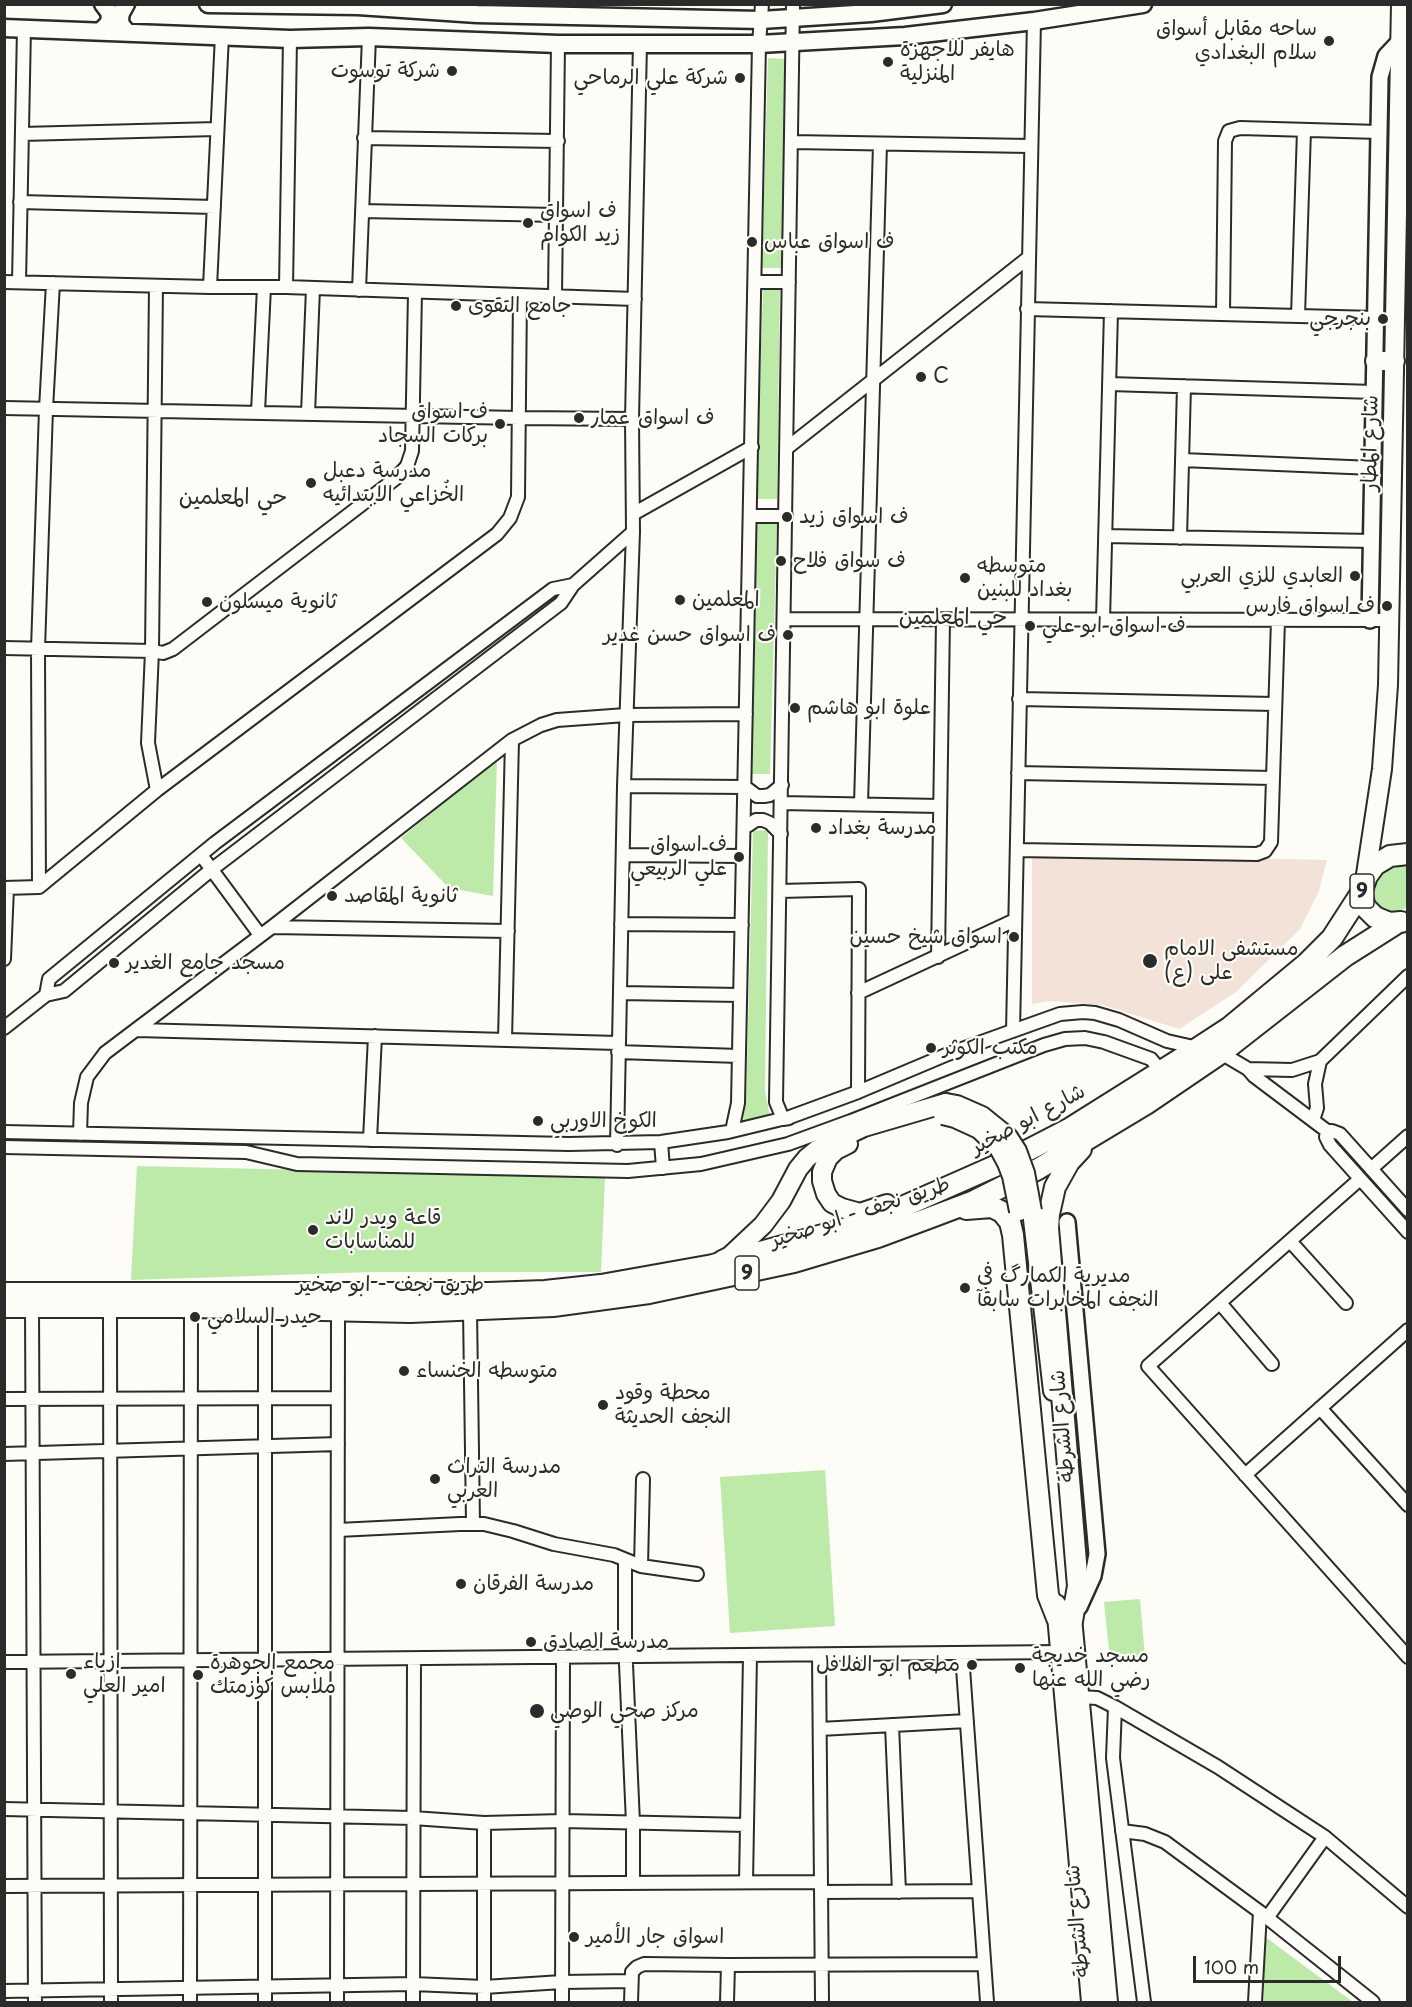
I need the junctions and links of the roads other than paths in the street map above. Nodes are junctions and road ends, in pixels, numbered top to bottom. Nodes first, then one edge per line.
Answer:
1 (103, 4) edge
2 (126, 4) edge
3 (208, 4) edge
4 (943, 4) edge
5 (1143, 4) edge
6 (1401, 4) edge
7 (358, 5) edge
8 (762, 12) edge
9 (793, 12) edge
10 (448, 13) junction
11 (477, 14) junction
12 (1034, 21) junction
13 (4, 28) edge
14 (24, 28) junction
15 (100, 32) junction
16 (129, 34) junction
17 (222, 35) junction
18 (369, 37) junction
19 (290, 39) junction
20 (448, 39) junction
21 (474, 39) junction
22 (1401, 40) junction
23 (640, 43) junction
24 (792, 43) junction
25 (558, 44) junction
26 (759, 44) junction
27 (216, 129) junction
28 (1304, 130) junction
29 (1379, 132) junction
30 (22, 134) junction
31 (364, 138) junction
32 (558, 141) junction
33 (792, 142) junction
34 (880, 144) junction
35 (1030, 146) junction
36 (20, 202) junction
37 (214, 207) junction
38 (362, 211) junction
39 (556, 215) junction
40 (1028, 258) junction
41 (4, 282) edge
42 (19, 282) junction
43 (756, 282) junction
44 (789, 282) junction
45 (53, 283) junction
46 (156, 286) junction
47 (210, 287) junction
48 (264, 287) junction
49 (286, 287) junction
50 (312, 288) junction
51 (359, 290) junction
52 (415, 292) junction
53 (520, 295) junction
54 (555, 296) junction
55 (635, 299) junction
56 (1027, 309) junction
57 (1111, 311) junction
58 (1223, 314) junction
59 (1298, 316) junction
60 (1376, 318) junction
61 (1375, 361) junction
62 (1395, 361) junction
63 (873, 380) junction
64 (1109, 384) junction
65 (1184, 386) junction
66 (1374, 393) junction
67 (4, 408) edge
68 (46, 409) junction
69 (155, 412) junction
70 (258, 412) junction
71 (308, 414) junction
72 (414, 415) junction
73 (520, 418) junction
74 (632, 419) junction
75 (752, 447) junction
76 (787, 448) junction
77 (1182, 460) junction
78 (1373, 468) junction
79 (633, 514) junction
80 (751, 516) junction
81 (786, 516) junction
82 (633, 532) junction
83 (1105, 536) junction
84 (1180, 538) junction
85 (1372, 542) junction
86 (573, 585) junction
87 (784, 619) junction
88 (867, 620) junction
89 (943, 620) junction
90 (1021, 620) junction
91 (1103, 620) junction
92 (1278, 620) junction
93 (1370, 620) junction
94 (1390, 620) junction
95 (4, 648) edge
96 (38, 649) junction
97 (152, 651) junction
98 (1019, 699) junction
99 (1275, 704) junction
100 (746, 714) junction
101 (626, 715) junction
102 (372, 723) junction
103 (382, 738) junction
104 (512, 740) junction
105 (1018, 773) junction
106 (1273, 778) junction
107 (782, 785) junction
108 (624, 786) junction
109 (745, 787) junction
110 (157, 790) junction
111 (781, 803) junction
112 (861, 804) junction
113 (940, 806) junction
114 (744, 828) junction
115 (781, 834) junction
116 (1017, 850) junction
117 (1407, 854) edge
118 (201, 855) junction
119 (622, 855) junction
120 (743, 856) junction
121 (211, 870) junction
122 (39, 887) junction
123 (1363, 887) junction
124 (6, 888) edge
125 (780, 891) junction
126 (1015, 920) junction
127 (1402, 921) edge
128 (621, 924) junction
129 (742, 925) junction
130 (272, 927) junction
131 (508, 931) junction
132 (260, 935) junction
133 (938, 957) junction
134 (4, 959) edge
135 (1407, 976) edge
136 (620, 993) junction
137 (858, 993) junction
138 (46, 994) junction
139 (740, 995) junction
140 (4, 1028) edge
141 (137, 1030) junction
142 (1013, 1031) junction
143 (375, 1036) junction
144 (505, 1040) junction
145 (618, 1048) junction
146 (1198, 1048) junction
147 (1221, 1053) junction
148 (739, 1056) junction
149 (1320, 1060) junction
150 (1248, 1069) junction
151 (1161, 1071) junction
152 (858, 1092) junction
153 (944, 1109) junction
154 (790, 1117) junction
155 (1313, 1120) junction
156 (1107, 1126) junction
157 (1326, 1131) junction
158 (4, 1132) edge
159 (728, 1132) junction
160 (81, 1134) junction
161 (1407, 1136) edge
162 (246, 1138) junction
163 (370, 1140) junction
164 (661, 1142) junction
165 (617, 1145) junction
166 (4, 1148) edge
167 (246, 1152) junction
168 (663, 1168) junction
169 (1371, 1169) junction
170 (1360, 1179) junction
171 (946, 1188) junction
172 (1407, 1210) edge
173 (929, 1218) junction
174 (1067, 1222) dead end
175 (1407, 1232) edge
176 (1290, 1241) junction
177 (713, 1265) junction
178 (601, 1285) joint
179 (410, 1292) junction
180 (4, 1293) edge
181 (448, 1303) junction
182 (1220, 1303) junction
183 (1346, 1303) dead end
184 (4, 1307) edge
185 (32, 1307) junction
186 (191, 1307) junction
187 (110, 1308) junction
188 (265, 1308) junction
189 (338, 1310) junction
190 (470, 1310) junction
191 (410, 1312) junction
192 (1407, 1330) edge
193 (1272, 1364) dead end
194 (4, 1398) edge
195 (32, 1398) junction
196 (110, 1398) junction
197 (191, 1398) junction
198 (265, 1398) junction
199 (338, 1398) junction
200 (1320, 1408) junction
201 (338, 1444) junction
202 (265, 1446) junction
203 (191, 1449) junction
204 (110, 1451) junction
205 (32, 1453) junction
206 (4, 1454) edge
207 (1245, 1475) junction
208 (643, 1479) dead end
209 (1407, 1505) edge
210 (473, 1523) junction
211 (338, 1530) junction
212 (625, 1560) junction
213 (641, 1566) junction
214 (697, 1574) dead end
215 (1065, 1619) junction
216 (1060, 1652) junction
217 (962, 1654) junction
218 (819, 1655) junction
219 (750, 1656) junction
220 (563, 1657) junction
221 (626, 1657) junction
222 (1407, 1657) edge
223 (338, 1659) junction
224 (414, 1659) junction
225 (191, 1660) junction
226 (265, 1660) junction
227 (111, 1661) junction
228 (4, 1662) edge
229 (33, 1662) junction
230 (1080, 1697) junction
231 (1115, 1707) junction
232 (967, 1721) junction
233 (892, 1725) junction
234 (820, 1729) junction
235 (4, 1809) edge
236 (34, 1810) junction
237 (111, 1811) junction
238 (190, 1813) junction
239 (265, 1815) junction
240 (338, 1816) junction
241 (413, 1818) junction
242 (563, 1821) junction
243 (484, 1823) junction
244 (633, 1823) junction
245 (747, 1825) junction
246 (1122, 1831) junction
247 (1325, 1838) junction
248 (1087, 1867) junction
249 (746, 1882) junction
250 (563, 1883) junction
251 (633, 1883) junction
252 (337, 1884) junction
253 (413, 1884) junction
254 (484, 1884) junction
255 (190, 1885) junction
256 (265, 1885) junction
257 (4, 1886) edge
258 (34, 1886) junction
259 (111, 1886) junction
260 (821, 1887) junction
261 (979, 1891) junction
262 (899, 1892) junction
263 (1089, 1894) junction
264 (1407, 1907) edge
265 (1264, 1915) junction
266 (984, 1964) junction
267 (728, 1965) junction
268 (822, 1965) junction
269 (631, 1981) junction
270 (562, 1982) junction
271 (413, 1984) junction
272 (337, 1986) junction
273 (265, 1987) junction
274 (484, 1987) junction
275 (190, 1988) junction
276 (111, 1989) junction
277 (4, 1991) edge
278 (35, 1996) edge
279 (111, 2002) edge
280 (190, 2002) edge
281 (265, 2002) edge
282 (337, 2002) edge
283 (413, 2002) edge
284 (484, 2002) edge
285 (562, 2002) edge
286 (631, 2002) edge
287 (727, 2002) edge
288 (822, 2002) edge
289 (987, 2002) edge
290 (1091, 2002) edge
291 (1108, 2002) edge
292 (1144, 2002) edge
293 (1255, 2002) edge
294 (1373, 2002) edge

1 - 15 main road
2 - 16 main road
3 - 7 main road
4 - 9 main road
5 - 12 main road
6 - 22 main road, شارع المطار
7 - 10 main road
8 - 9 main road
8 - 11 main road
8 - 26 street
9 - 24 street
10 - 11 main road
10 - 20 main road
11 - 21 main road
12 - 24 main road
12 - 35 street
13 - 14 main road
14 - 15 main road
14 - 30 street
15 - 16 main road
16 - 17 main road
17 - 19 main road
17 - 27 street
18 - 19 main road
18 - 20 main road
18 - 31 street
19 - 49 street
20 - 21 main road
21 - 25 main road
22 - 29 street
22 - 62 main road, شارع المطار
23 - 25 main road
23 - 26 main road
23 - 55 street
24 - 26 main road
24 - 33 street
25 - 32 street
26 - 43 street
27 - 30 street
27 - 37 street
28 - 29 street
28 - 58 street
28 - 59 street
29 - 60 street
30 - 36 street
31 - 32 street
31 - 38 street
32 - 39 street
33 - 34 street
33 - 44 street
34 - 35 street
34 - 63 street
35 - 40 street
36 - 37 street
36 - 42 street
37 - 47 street
38 - 39 street
38 - 51 street
39 - 54 street
40 - 56 street
40 - 63 street
41 - 42 street
42 - 45 street
43 - 44 street
43 - 75 street
44 - 76 street
45 - 46 street
45 - 68 street
46 - 47 street
46 - 69 street
47 - 48 street
48 - 49 street
48 - 70 street
49 - 50 street
50 - 51 street
50 - 71 street
51 - 52 street
52 - 53 street
52 - 72 street
53 - 54 street
53 - 73 street
54 - 55 street
55 - 74 street
56 - 57 street
56 - 90 street
57 - 58 street
57 - 64 street
58 - 59 street
59 - 60 street
60 - 61 street
61 - 62 main road
61 - 66 street
62 - 94 main road, شارع المطار
63 - 76 street
63 - 88 street
64 - 65 street
64 - 83 street
65 - 66 street
65 - 77 street
66 - 78 street
67 - 68 street
68 - 69 street
68 - 96 street
69 - 70 street
69 - 97 street
70 - 71 street
71 - 72 street
72 - 73 street
72 - 97 street
73 - 74 street
73 - 110 street
74 - 79 street
75 - 79 street
75 - 80 street
76 - 81 street
77 - 78 street
77 - 84 street
78 - 85 street
79 - 82 street
80 - 81 street
80 - 100 street
81 - 87 street
82 - 86 street
82 - 101 street
83 - 84 street
83 - 91 street
84 - 85 street
85 - 93 street
86 - 102 street
86 - 103 street
87 - 88 street
87 - 107 street
88 - 89 street
88 - 112 street
89 - 90 street
89 - 113 street
90 - 91 street
90 - 98 street
91 - 92 street
92 - 93 street
92 - 99 street
93 - 94 street
94 - 123 main road, شارع المطار
95 - 96 street
96 - 97 street
96 - 122 street
97 - 110 street
98 - 99 street
98 - 105 street
99 - 106 street
100 - 101 street
100 - 109 street
101 - 104 street
101 - 108 street
102 - 103 street
102 - 118 street
103 - 121 street
104 - 130 street
104 - 131 street
105 - 106 street
105 - 116 street
106 - 116 street
107 - 109 street
107 - 111 street
108 - 109 street
108 - 119 street
109 - 114 street
110 - 122 street
111 - 112 street
111 - 115 street
112 - 113 street
113 - 133 street
114 - 115 street
114 - 120 street
115 - 125 street
116 - 126 street
117 - 123 highway, 9
118 - 121 street
118 - 138 street
119 - 120 street
119 - 128 street
120 - 129 street
121 - 132 street
121 - 138 street
122 - 124 street
123 - 127 highway, 9
123 - 146 highway, 9
124 - 134 street
125 - 137 street
125 - 154 street
126 - 133 street
126 - 142 street
127 - 147 highway, طريق نجف - ابو صخير / 9
128 - 129 street
128 - 136 street
129 - 139 street
130 - 131 street
130 - 132 street
131 - 144 street
132 - 141 street
133 - 137 street
135 - 149 street
136 - 139 street
136 - 145 street
137 - 152 street
138 - 140 street
139 - 148 street
141 - 143 street
141 - 160 street
142 - 146 street
142 - 152 street
143 - 144 street
143 - 163 street
144 - 145 street
145 - 148 street
145 - 165 street
146 - 151 highway, شارع ابو صخير / 9
147 - 150 street
147 - 156 highway, طريق نجف - ابو صخير / 9
148 - 159 street
149 - 150 street
149 - 155 street
150 - 155 street
151 - 168 street
151 - 171 highway, شارع ابو صخير / 9
152 - 154 street
153 - 171 main road
153 - 177 main road
153 - 215 main road, شارع الشرطة, bridge
154 - 159 street
155 - 157 street
156 - 173 highway, طريق نجف - ابو صخير / 9
156 - 215 highway
157 - 169 street
157 - 170 street
158 - 160 street
159 - 164 street
160 - 162 street
161 - 169 street
162 - 163 street
162 - 167 street
163 - 165 street
164 - 165 street
164 - 168 street
166 - 167 street
167 - 168 street
169 - 172 street
170 - 175 street
170 - 176 street
171 - 177 highway, شارع ابو صخير / 9
173 - 190 highway, طريق نجف - ابو صخير / 9
173 - 215 highway
174 - 215 street, شارع الشرطة
176 - 182 street
176 - 183 street
177 - 178 highway, شارع ابو صخير / 9
178 - 181 highway, طريق نجف - ابو صخير / 9
179 - 180 highway, طريق نجف - ابو صخير / 9
179 - 181 highway, طريق نجف - ابو صخير / 9
179 - 191 highway
181 - 190 highway, طريق نجف - ابو صخير / 9
181 - 191 highway, طريق نجف - ابو صخير / 9
182 - 193 street
182 - 207 street
184 - 185 highway, طريق نجف - ابو صخير / 9
185 - 187 highway, طريق نجف - ابو صخير / 9
185 - 195 street
186 - 187 highway, طريق نجف - ابو صخير / 9
186 - 188 highway, طريق نجف - ابو صخير / 9
186 - 197 street
187 - 196 street
188 - 189 highway, طريق نجف - ابو صخير / 9
188 - 198 street
189 - 191 highway, طريق نجف - ابو صخير / 9
189 - 199 street
190 - 210 street
192 - 200 street
194 - 195 street
195 - 196 street
195 - 205 street
196 - 197 street
196 - 204 street
197 - 198 street
197 - 203 street
198 - 199 street
198 - 202 street
199 - 201 street
200 - 207 street
200 - 209 street
201 - 202 street
201 - 211 street
202 - 203 street
202 - 226 street
203 - 204 street
203 - 225 street
204 - 205 street
204 - 227 street
205 - 206 street
205 - 229 street
207 - 222 street
208 - 213 street
210 - 211 street
210 - 212 street
211 - 223 street
212 - 213 street
212 - 221 street
213 - 214 street
215 - 216 main road, شارع الشرطة
215 - 230 main road, شارع الشرطة
216 - 217 street
216 - 248 main road, شارع الشرطة
217 - 218 street
217 - 232 street
218 - 219 street
218 - 234 street
219 - 221 street
219 - 245 street
220 - 221 street
220 - 224 street
220 - 242 street
221 - 244 street
223 - 224 street
223 - 226 street
223 - 240 street
224 - 241 street
225 - 226 street
225 - 227 street
225 - 238 street
226 - 239 street
227 - 229 street
227 - 237 street
228 - 229 street
229 - 236 street
230 - 231 street
230 - 248 main road, شارع الشرطة
231 - 246 street
231 - 247 street
232 - 233 street
232 - 261 street
233 - 234 street
233 - 262 street
234 - 260 street
235 - 236 street
236 - 237 street
236 - 258 street
237 - 238 street
237 - 259 street
238 - 239 street
238 - 255 street
239 - 240 street
239 - 256 street
240 - 241 street
240 - 252 street
241 - 243 street
241 - 253 street
242 - 243 street
242 - 244 street
242 - 250 street
243 - 254 street
244 - 245 street
244 - 251 street
245 - 249 street
246 - 265 street
246 - 292 street
247 - 264 street
247 - 265 street
248 - 263 main road, شارع الشرطة
249 - 251 street
249 - 260 street
250 - 251 street
250 - 254 street
250 - 270 street
252 - 253 street
252 - 256 street
252 - 272 street
253 - 254 street
253 - 271 street
254 - 274 street
255 - 256 street
255 - 259 street
255 - 275 street
256 - 273 street
257 - 258 street
258 - 259 street
258 - 278 street
259 - 276 street
260 - 262 street
260 - 268 street
261 - 262 street
261 - 266 street
263 - 290 main road, شارع الشرطة
263 - 291 main road, شارع الشرطة
265 - 293 street
265 - 294 street
266 - 268 street
266 - 289 street
267 - 268 street
267 - 269 street
267 - 287 street
268 - 288 street
269 - 270 street
269 - 286 street
270 - 274 street
270 - 285 street
271 - 272 street
271 - 274 street
271 - 283 street
272 - 273 street
272 - 282 street
273 - 275 street
273 - 281 street
274 - 284 street
275 - 276 street
275 - 280 street
276 - 278 street
276 - 279 street
277 - 278 street

